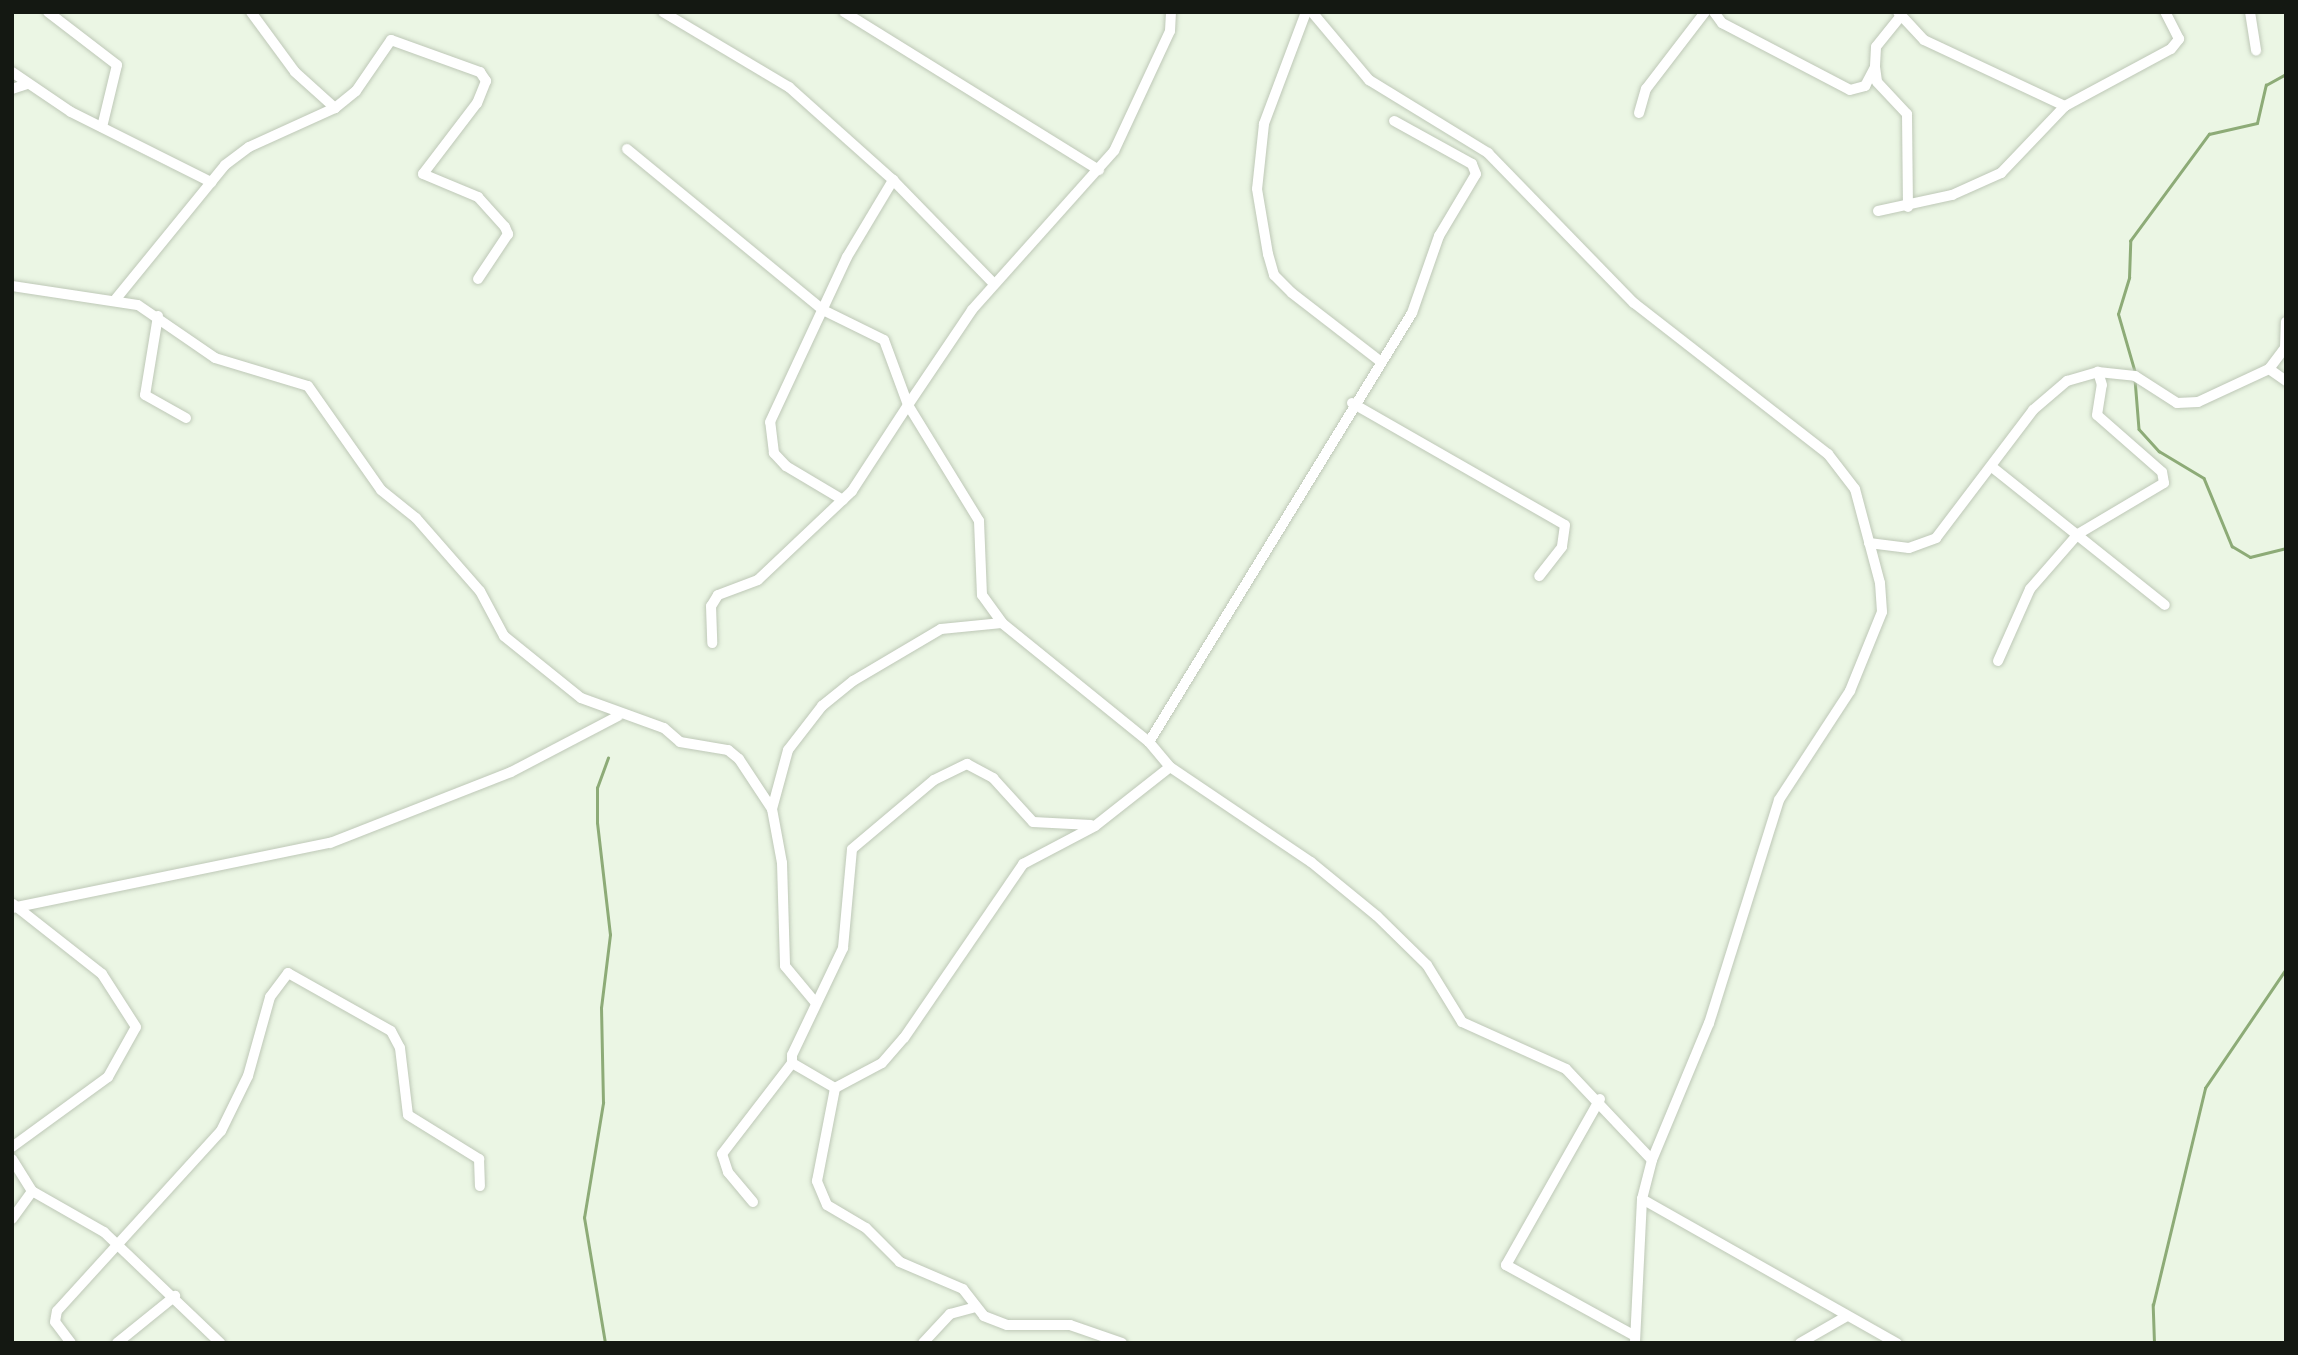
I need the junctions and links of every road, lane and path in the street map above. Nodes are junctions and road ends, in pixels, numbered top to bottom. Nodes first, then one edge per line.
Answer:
1 (48, 12) edge
2 (251, 12) edge
3 (844, 12) edge
4 (1171, 12) edge
5 (1306, 12) edge
6 (1312, 12) edge
7 (1705, 12) edge
8 (1714, 12) edge
9 (2165, 12) edge
10 (2250, 12) edge
11 (667, 13) edge
12 (1899, 14) edge
13 (2256, 51) dead end
14 (1875, 67) junction
15 (12, 72) edge
16 (27, 84) junction
17 (12, 89) edge
18 (2066, 106) junction
19 (335, 108) junction
20 (1639, 113) dead end
21 (1394, 121) dead end
22 (102, 127) junction
23 (627, 149) dead end
24 (1099, 170) junction
25 (893, 180) junction
26 (211, 182) junction
27 (1908, 207) junction
28 (1878, 211) dead end
29 (478, 279) dead end
30 (994, 285) junction
31 (12, 286) edge
32 (115, 300) junction
33 (823, 310) junction
34 (158, 316) junction
35 (2286, 322) edge
36 (1380, 361) junction
37 (2269, 369) junction
38 (2098, 372) junction
39 (2286, 380) edge
40 (1352, 403) junction
41 (908, 405) junction
42 (186, 418) dead end
43 (1992, 467) junction
44 (843, 500) junction
45 (2078, 534) junction
46 (1869, 543) junction
47 (1539, 576) dead end
48 (2165, 606) dead end
49 (1002, 623) junction
50 (712, 643) dead end
51 (1998, 661) dead end
52 (618, 716) junction
53 (1149, 742) junction
54 (1170, 767) junction
55 (772, 809) junction
56 (1095, 825) junction
57 (13, 906) edge
58 (815, 1002) junction
59 (792, 1063) junction
60 (835, 1088) junction
61 (1600, 1099) junction
62 (12, 1147) edge
63 (12, 1159) edge
64 (1652, 1160) junction
65 (480, 1186) dead end
66 (32, 1191) junction
67 (1642, 1199) junction
68 (753, 1202) dead end
69 (12, 1219) edge
70 (119, 1244) junction
71 (175, 1296) junction
72 (973, 1308) junction
73 (1847, 1316) junction
74 (1635, 1339) edge
75 (925, 1342) edge
76 (71, 1343) edge
77 (117, 1343) edge
78 (220, 1343) edge
79 (1122, 1343) edge
80 (1800, 1343) edge
81 (1898, 1343) edge

1 - 22 street
2 - 19 street
3 - 24 street
4 - 24 street
5 - 36 street
6 - 46 street
7 - 20 street
8 - 14 street
9 - 18 street
10 - 13 street
11 - 25 street
12 - 14 street
12 - 18 street
14 - 27 street
15 - 16 street
16 - 17 street
16 - 22 street
18 - 27 street
19 - 26 street
19 - 29 street
21 - 36 street
22 - 26 street
23 - 33 street
24 - 30 street
25 - 30 street
25 - 33 street
26 - 32 street
27 - 28 street
30 - 41 street
31 - 32 street
32 - 34 street
33 - 41 street
33 - 44 street
34 - 42 street
34 - 52 street
35 - 37 street
36 - 40 street
37 - 38 street
37 - 39 street
38 - 43 street
38 - 45 street
40 - 47 street
40 - 53 street
41 - 44 street
41 - 49 street
43 - 45 street
43 - 46 street
44 - 50 street
45 - 48 street
45 - 51 street
46 - 64 street
49 - 53 street
49 - 55 street
52 - 55 street
52 - 57 street
53 - 54 street
54 - 56 street
54 - 61 street
55 - 58 street
56 - 58 street
56 - 60 street
57 - 62 street
58 - 59 street
59 - 60 street
59 - 68 street
60 - 72 street
61 - 64 street
61 - 74 street
63 - 66 street
64 - 67 street
65 - 70 street
66 - 69 street
66 - 70 street
67 - 73 street
67 - 74 street
70 - 71 street
70 - 76 street
71 - 77 street
71 - 78 street
72 - 75 street
72 - 79 street
73 - 80 street
73 - 81 street

